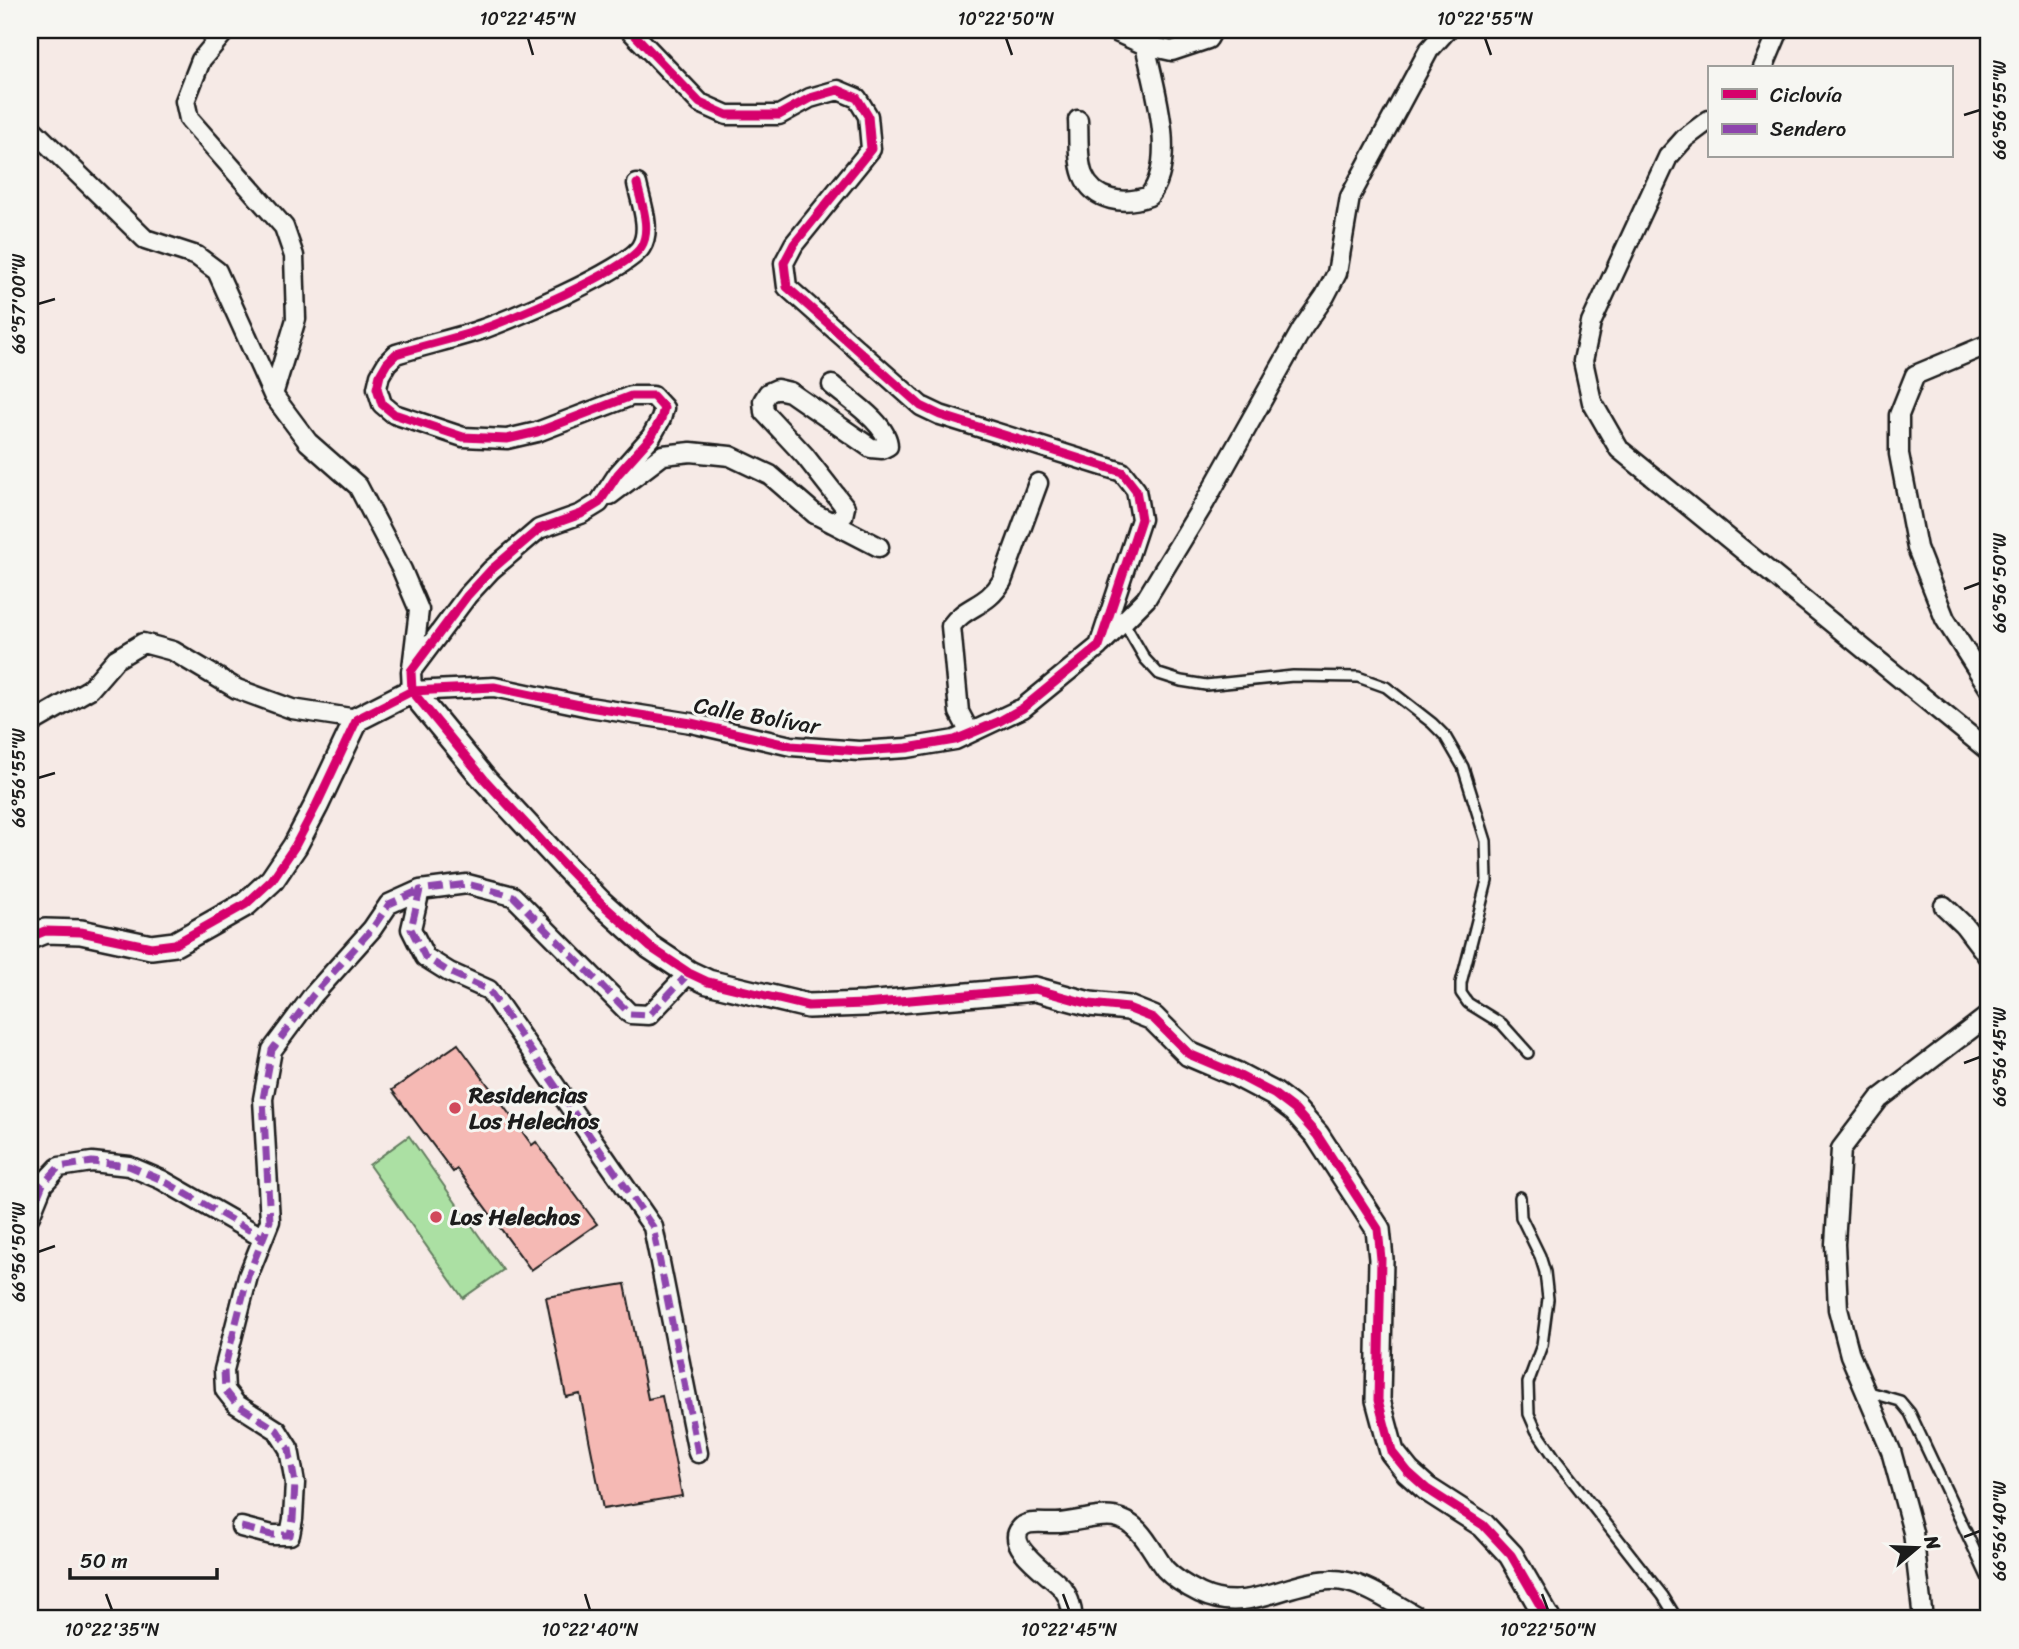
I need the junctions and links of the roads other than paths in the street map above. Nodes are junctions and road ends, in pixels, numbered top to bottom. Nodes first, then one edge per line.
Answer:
1 (226, 30) edge
2 (630, 30) edge
3 (1112, 30) edge
4 (1213, 30) edge
5 (1447, 30) edge
6 (1779, 30) edge
7 (1145, 45) junction
8 (1764, 66) edge
9 (1077, 120) dead end
10 (1708, 121) edge
11 (30, 127) edge
12 (637, 184) dead end
13 (1989, 344) edge
14 (832, 385) dead end
15 (273, 395) junction
16 (1038, 483) dead end
17 (599, 503) junction
18 (832, 523) junction
19 (879, 547) dead end
20 (1123, 621) junction
21 (1099, 646) junction
22 (411, 681) junction
23 (1989, 688) edge
24 (357, 719) junction
25 (30, 721) edge
26 (970, 733) junction
27 (1989, 751) edge
28 (420, 890) junction
29 (1944, 906) dead end
30 (30, 937) edge
31 (1989, 958) edge
32 (689, 973) junction
33 (1989, 1015) edge
34 (1528, 1053) dead end
35 (1520, 1197) dead end
36 (30, 1216) edge
37 (263, 1238) junction
38 (1864, 1390) junction
39 (698, 1453) dead end
40 (241, 1527) dead end
41 (1989, 1581) edge
42 (1073, 1619) edge
43 (1422, 1619) edge
44 (1548, 1619) edge
45 (1677, 1619) edge
46 (1923, 1619) edge

1 - 15 street
2 - 21 street
3 - 7 street
4 - 7 street
5 - 20 street, Calle Bolívar
6 - 8 street
7 - 9 street
10 - 27 street
11 - 15 street
12 - 17 street
13 - 23 street
14 - 18 street
15 - 22 street
16 - 26 street
17 - 18 street
17 - 22 street
18 - 19 street
20 - 21 street, Calle Bolívar
20 - 34 lane
21 - 26 street, Calle Bolívar
22 - 24 street, Calle Bolívar
22 - 26 street, Calle Bolívar
22 - 32 street
24 - 25 street
24 - 30 street
28 - 32 street
28 - 37 street
28 - 39 street
29 - 31 street
32 - 44 street
33 - 38 street
35 - 45 lane
36 - 37 street
37 - 40 street
38 - 41 lane
38 - 46 street
42 - 43 street

